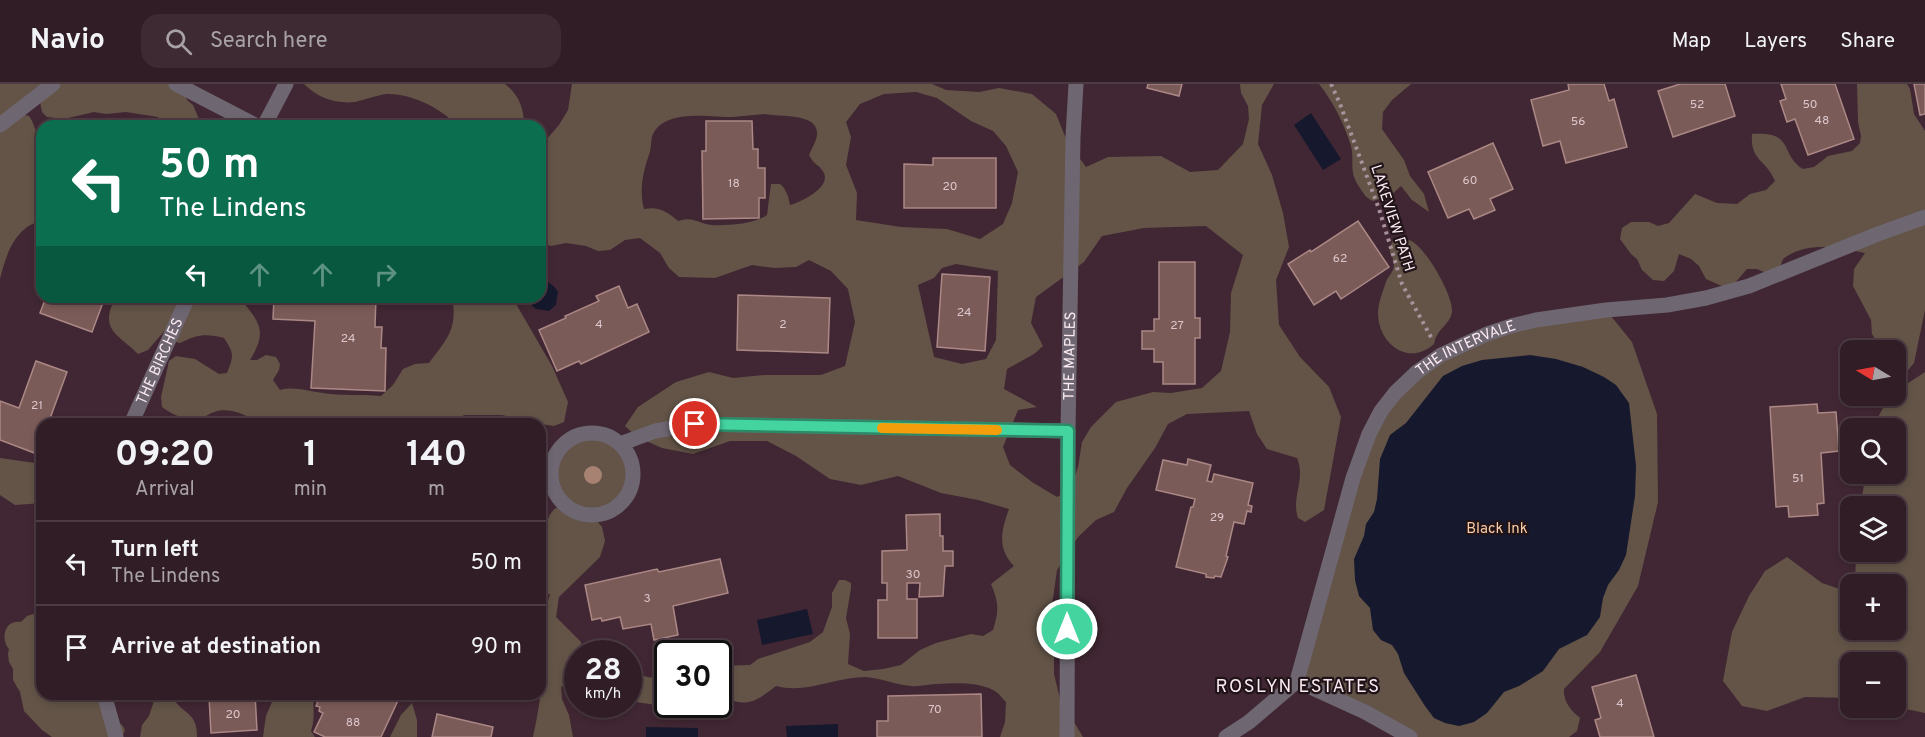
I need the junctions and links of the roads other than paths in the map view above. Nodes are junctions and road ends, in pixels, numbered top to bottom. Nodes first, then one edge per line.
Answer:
1 (53, 84) edge
2 (176, 84) edge
3 (286, 84) edge
4 (1076, 84) edge
5 (245, 120) edge
6 (267, 120) edge
7 (0, 125) edge
8 (1925, 217) edge
9 (185, 303) edge
10 (134, 418) edge
11 (1068, 431) junction
12 (620, 444) junction
13 (1297, 681) junction
14 (106, 700) edge
15 (116, 737) edge
16 (1067, 737) edge
17 (1226, 737) edge
18 (1410, 737) edge

1 - 7 street
2 - 5 street
3 - 6 street
4 - 11 street, THE MAPLES
8 - 13 street, THE INTERVALE
9 - 10 street, THE BIRCHES
11 - 12 street
11 - 16 street, THE MAPLES
12 - 12 street
13 - 17 street
13 - 18 street
14 - 15 street

